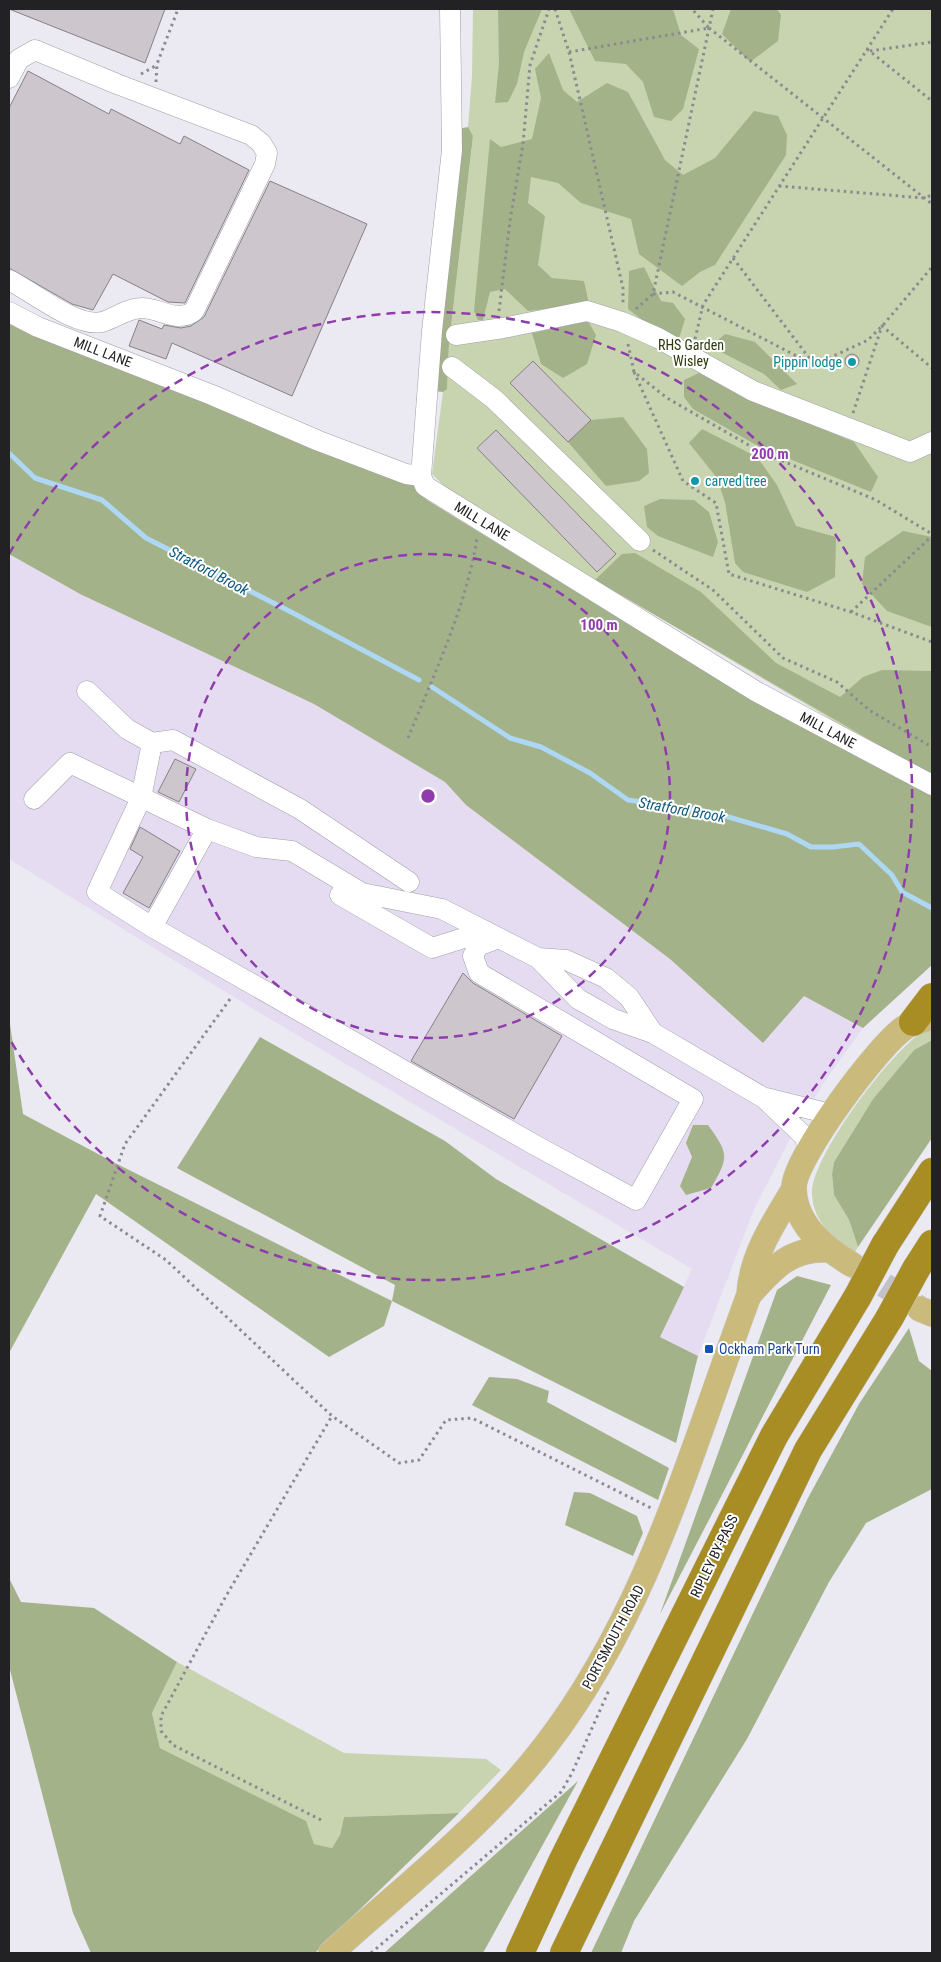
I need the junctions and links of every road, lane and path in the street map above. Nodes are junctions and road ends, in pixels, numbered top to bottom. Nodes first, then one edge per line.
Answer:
1 (178, 9) edge
2 (450, 9) edge
3 (550, 9) edge
4 (555, 9) edge
5 (692, 9) edge
6 (713, 9) edge
7 (893, 9) edge
8 (709, 28) junction
9 (932, 42) edge
10 (868, 50) junction
11 (569, 52) junction
12 (9, 78) edge
13 (932, 100) edge
14 (163, 101) junction
15 (823, 118) junction
16 (779, 186) junction
17 (932, 195) edge
18 (924, 198) junction
19 (932, 204) edge
20 (733, 258) junction
21 (932, 267) edge
22 (9, 280) edge
23 (653, 294) junction
24 (49, 305) junction
25 (703, 305) junction
26 (9, 312) edge
27 (622, 322) junction
28 (882, 326) junction
29 (38, 327) junction
30 (497, 329) junction
31 (456, 335) dead end
32 (690, 356) junction
33 (814, 364) junction
34 (452, 367) dead end
35 (932, 368) edge
36 (634, 372) junction
37 (848, 428) junction
38 (932, 442) edge
39 (421, 476) junction
40 (480, 520) junction
41 (932, 535) edge
42 (640, 541) joint
43 (851, 612) junction
44 (932, 642) edge
45 (87, 692) dead end
46 (408, 738) dead end
47 (152, 744) junction
48 (932, 747) edge
49 (932, 785) edge
50 (141, 798) junction
51 (34, 799) dead end
52 (207, 829) junction
53 (275, 850) junction
54 (409, 882) dead end
55 (152, 927) junction
56 (492, 935) junction
57 (538, 958) junction
58 (932, 997) edge
59 (230, 998) dead end
60 (923, 1020) edge
61 (653, 1033) junction
62 (764, 1098) junction
63 (834, 1113) junction
64 (808, 1152) junction
65 (932, 1172) edge
66 (794, 1189) junction
67 (932, 1244) edge
68 (829, 1250) junction
69 (850, 1264) tunnel mouth
70 (749, 1295) junction
71 (332, 1416) junction
72 (669, 1517) junction
73 (321, 1820) dead end
74 (331, 1953) edge
75 (520, 1953) edge
76 (564, 1953) edge

1 - 14 path
2 - 39 street
3 - 30 path
4 - 11 path
5 - 8 path
6 - 8 path
7 - 10 path
8 - 11 path
8 - 15 path
8 - 23 path
9 - 10 path
10 - 13 path
10 - 15 path
11 - 27 path
12 - 14 street
14 - 24 street
15 - 16 path
15 - 18 path
16 - 18 path
16 - 20 path
17 - 18 path
18 - 19 path
20 - 25 path
20 - 33 path
21 - 28 path
22 - 24 street
23 - 25 path
23 - 27 path
24 - 29 street
25 - 32 path
25 - 33 path
26 - 29 street, MILL LANE
27 - 30 street
27 - 32 street
27 - 36 path
28 - 33 path
28 - 35 path
28 - 37 path
29 - 39 street, MILL LANE
30 - 31 street
32 - 37 street
34 - 42 street
36 - 41 path
36 - 43 path
37 - 38 street
39 - 40 street, MILL LANE
40 - 46 path
40 - 49 street, MILL LANE
41 - 43 path
42 - 48 path
43 - 44 path
45 - 47 street
47 - 50 street
47 - 54 street
50 - 51 street
50 - 52 street
50 - 55 street
52 - 53 street
52 - 55 street
53 - 56 street
53 - 56 street
55 - 56 street
56 - 57 street
57 - 61 street
57 - 61 street
58 - 60 highway
59 - 71 path
60 - 63 main road
61 - 62 street
62 - 63 street
62 - 64 street
63 - 64 main road
64 - 66 main road
65 - 75 highway, RIPLEY BY-PASS, bridge
66 - 68 main road
66 - 70 main road, PORTSMOUTH ROAD
67 - 76 highway, bridge
68 - 69 main road
68 - 70 main road, PORTSMOUTH ROAD
70 - 72 main road, PORTSMOUTH ROAD
71 - 72 path
71 - 73 path
72 - 74 main road, PORTSMOUTH ROAD

